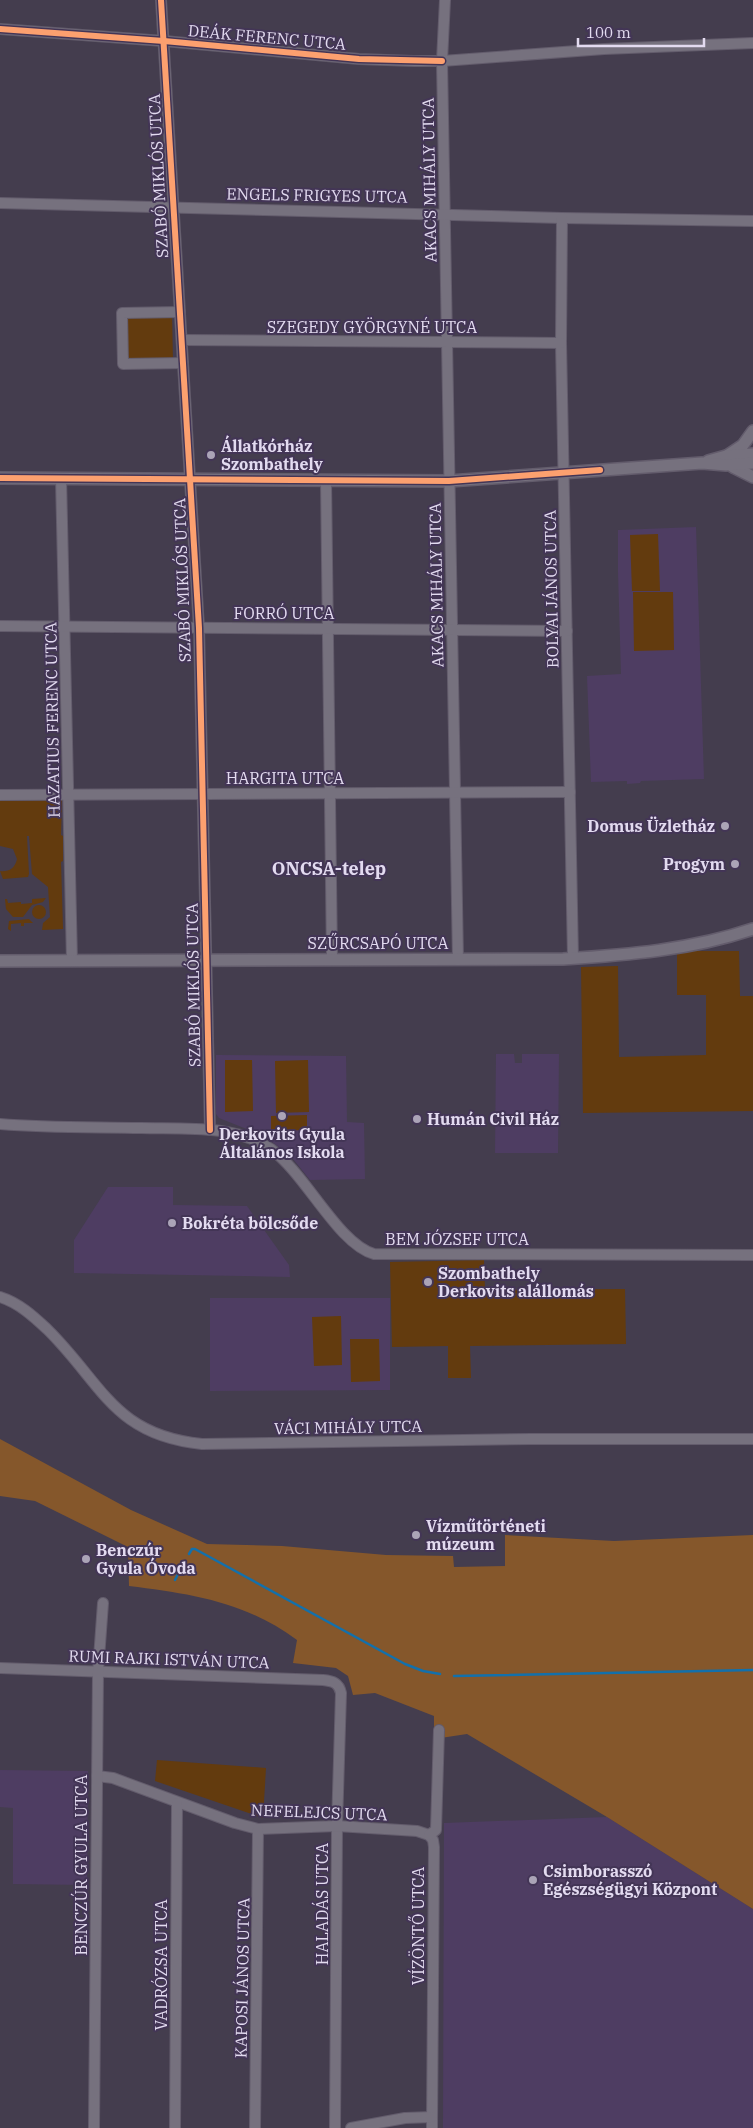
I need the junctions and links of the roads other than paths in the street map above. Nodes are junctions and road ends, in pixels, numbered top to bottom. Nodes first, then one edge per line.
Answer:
1 (161, 0) edge
2 (445, 0) edge
3 (0, 28) edge
4 (164, 41) junction
5 (753, 43) edge
6 (442, 61) junction
7 (0, 203) edge
8 (175, 207) junction
9 (445, 214) junction
10 (562, 218) junction
11 (753, 221) edge
12 (180, 312) junction
13 (182, 340) junction
14 (446, 343) junction
15 (561, 343) junction
16 (183, 363) junction
17 (753, 431) edge
18 (753, 454) edge
19 (726, 460) junction
20 (753, 463) edge
21 (565, 473) junction
22 (753, 477) edge
23 (0, 478) edge
24 (61, 478) junction
25 (191, 480) junction
26 (326, 480) junction
27 (449, 481) junction
28 (0, 626) edge
29 (65, 627) junction
30 (199, 628) junction
31 (328, 629) junction
32 (452, 630) junction
33 (567, 631) junction
34 (570, 792) junction
35 (330, 793) junction
36 (455, 793) junction
37 (68, 794) junction
38 (202, 794) junction
39 (0, 795) edge
40 (753, 930) edge
41 (572, 958) junction
42 (332, 959) junction
43 (206, 960) junction
44 (458, 960) junction
45 (0, 961) edge
46 (72, 961) junction
47 (0, 1124) edge
48 (210, 1130) junction
49 (753, 1255) edge
50 (0, 1297) edge
51 (753, 1439) edge
52 (103, 1603) dead end
53 (0, 1668) edge
54 (98, 1672) junction
55 (336, 1683) joint
56 (439, 1730) dead end
57 (97, 1776) junction
58 (177, 1803) junction
59 (337, 1826) junction
60 (258, 1829) junction
61 (429, 1835) junction
62 (432, 2117) junction
63 (94, 2128) edge
64 (175, 2128) edge
65 (255, 2128) edge
66 (335, 2128) edge
67 (351, 2128) edge
68 (432, 2128) edge

1 - 4 street, SZABÓ MIKLÓS UTCA
2 - 6 street, AKACS MIHÁLY UTCA
3 - 4 street, DEÁK FERENC UTCA
4 - 6 street, DEÁK FERENC UTCA
4 - 8 street, SZABÓ MIKLÓS UTCA
5 - 6 street, DEÁK FERENC UTCA
6 - 9 street, AKACS MIHÁLY UTCA
7 - 8 street, ENGELS FRIGYES UTCA
8 - 9 street, ENGELS FRIGYES UTCA
8 - 12 street, SZABÓ MIKLÓS UTCA
9 - 10 street, ENGELS FRIGYES UTCA
9 - 14 street, AKACS MIHÁLY UTCA
10 - 11 street, ENGELS FRIGYES UTCA
10 - 15 street, BOLYAI JÁNOS UTCA
12 - 13 street, SZABÓ MIKLÓS UTCA
12 - 16 street
13 - 14 street, SZEGEDY GYÖRGYNÉ UTCA
13 - 16 street, SZABÓ MIKLÓS UTCA
14 - 15 street, SZEGEDY GYÖRGYNÉ UTCA
14 - 27 street, AKACS MIHÁLY UTCA
15 - 21 street, BOLYAI JÁNOS UTCA
16 - 25 street, SZABÓ MIKLÓS UTCA
17 - 19 street
18 - 19 street
19 - 20 street
19 - 21 street
19 - 22 street
21 - 27 street
21 - 33 street, BOLYAI JÁNOS UTCA
23 - 24 street
24 - 25 street
24 - 29 street, HAZATIUS FERENC UTCA
25 - 26 street
25 - 30 street, SZABÓ MIKLÓS UTCA
26 - 27 street
26 - 31 street
27 - 32 street, AKACS MIHÁLY UTCA
28 - 29 street, FORRÓ UTCA
29 - 30 street, FORRÓ UTCA
29 - 37 street, HAZATIUS FERENC UTCA
30 - 31 street, FORRÓ UTCA
30 - 38 street, SZABÓ MIKLÓS UTCA
31 - 32 street, FORRÓ UTCA
31 - 35 street
32 - 33 street, FORRÓ UTCA
32 - 36 street, AKACS MIHÁLY UTCA
33 - 34 street, BOLYAI JÁNOS UTCA
34 - 36 street, HARGITA UTCA
34 - 41 street, BOLYAI JÁNOS UTCA
35 - 36 street, HARGITA UTCA
35 - 38 street, HARGITA UTCA
35 - 42 street
36 - 44 street, AKACS MIHÁLY UTCA
37 - 38 street, HARGITA UTCA
37 - 39 street, HARGITA UTCA
37 - 46 street, HAZATIUS FERENC UTCA
38 - 43 street, SZABÓ MIKLÓS UTCA
40 - 41 street, SZŰRCSAPÓ UTCA
41 - 44 street, SZŰRCSAPÓ UTCA
42 - 43 street, SZŰRCSAPÓ UTCA
42 - 44 street, SZŰRCSAPÓ UTCA
43 - 46 street, SZŰRCSAPÓ UTCA
43 - 48 street, SZABÓ MIKLÓS UTCA
45 - 46 street, SZŰRCSAPÓ UTCA
47 - 48 street, BEM JÓZSEF UTCA
48 - 49 street, BEM JÓZSEF UTCA
50 - 51 street, VÁCI MIHÁLY UTCA
52 - 54 street, BENCZÚR GYULA UTCA
53 - 54 street, RUMI RAJKI ISTVÁN UTCA
54 - 55 street, RUMI RAJKI ISTVÁN UTCA
54 - 57 street, BENCZÚR GYULA UTCA
55 - 59 street, HALADÁS UTCA
56 - 61 street
57 - 58 street, NEFELEJCS UTCA
57 - 63 street, BENCZÚR GYULA UTCA
58 - 60 street, NEFELEJCS UTCA
58 - 64 street, VADRÓZSA UTCA
59 - 60 street, NEFELEJCS UTCA
59 - 61 street, NEFELEJCS UTCA
59 - 66 street, HALADÁS UTCA
60 - 65 street, KAPOSI JÁNOS UTCA
61 - 62 street, VÍZÖNTŐ UTCA
62 - 67 street
62 - 68 street, VÍZÖNTŐ UTCA

